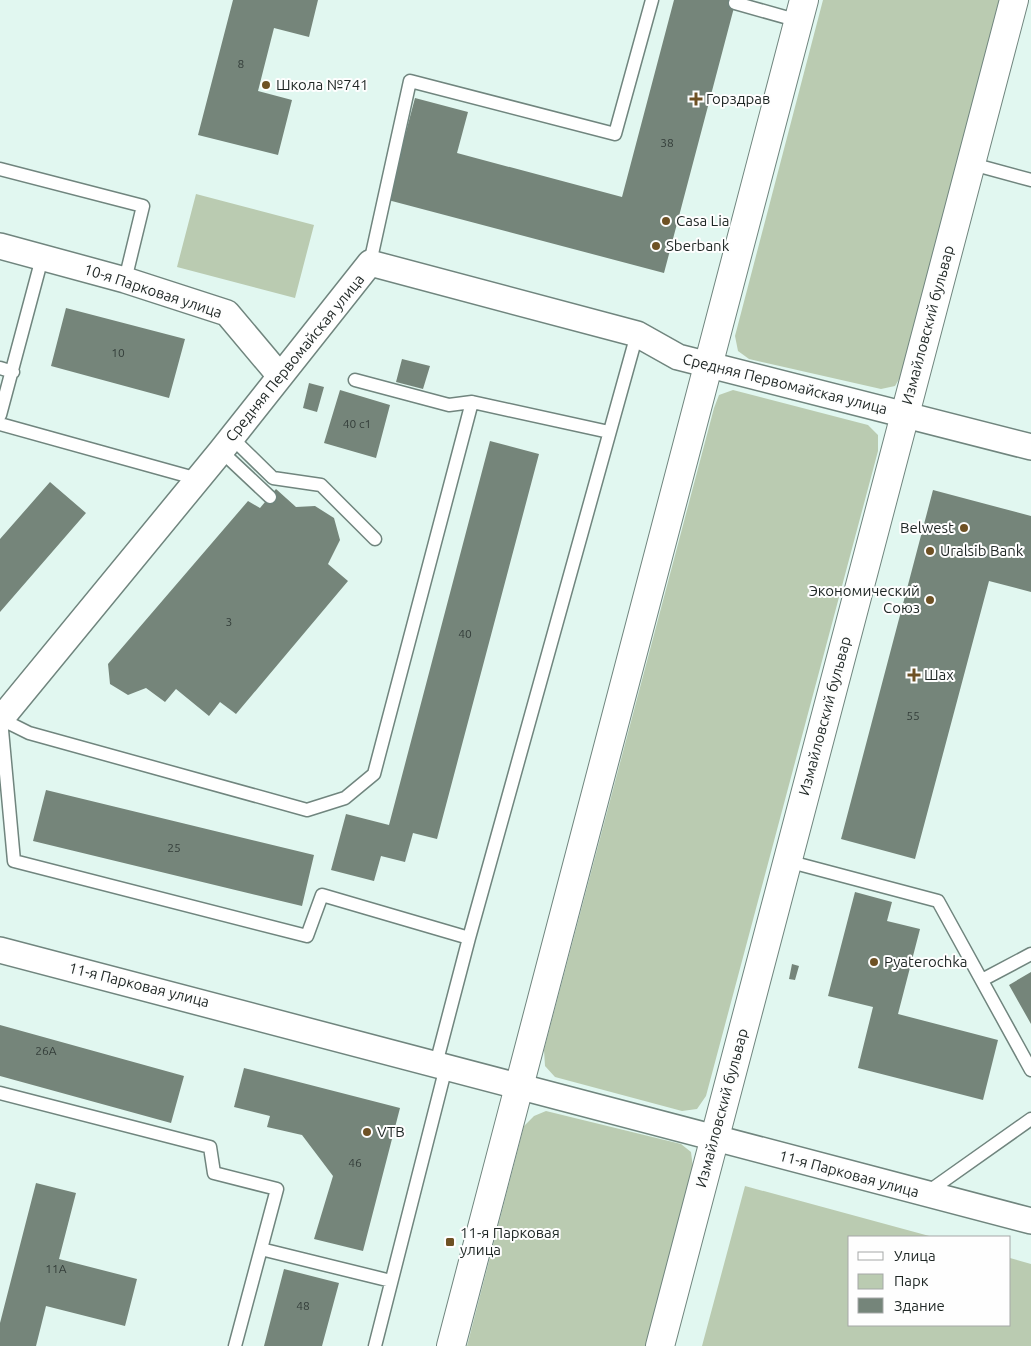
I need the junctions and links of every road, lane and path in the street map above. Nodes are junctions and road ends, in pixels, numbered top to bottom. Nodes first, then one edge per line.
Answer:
1 (652, 0) edge
2 (1014, 0) edge
3 (735, 4) dead end
4 (802, 11) edge
5 (972, 164) junction
6 (0, 169) edge
7 (1031, 180) edge
8 (0, 246) edge
9 (42, 258) junction
10 (370, 263) junction
11 (125, 280) junction
12 (637, 334) junction
13 (710, 365) junction
14 (0, 368) edge
15 (13, 372) junction
16 (280, 376) junction
17 (355, 380) dead end
18 (472, 402) junction
19 (904, 414) junction
20 (0, 416) edge
21 (0, 424) edge
22 (609, 432) junction
23 (226, 444) junction
24 (1031, 447) edge
25 (198, 479) junction
26 (270, 497) dead end
27 (375, 539) dead end
28 (0, 720) edge
29 (788, 861) junction
30 (469, 938) junction
31 (0, 950) edge
32 (1031, 954) edge
33 (982, 980) junction
34 (441, 1066) junction
35 (1031, 1070) edge
36 (519, 1086) junction
37 (0, 1093) edge
38 (1031, 1118) edge
39 (715, 1138) junction
40 (925, 1194) junction
41 (1031, 1221) edge
42 (261, 1249) junction
43 (391, 1281) junction
44 (235, 1346) edge
45 (374, 1346) edge
46 (451, 1346) edge
47 (660, 1346) edge

1 - 10 lane
2 - 5 street, Измайловский бульвар
3 - 4 lane
4 - 13 street
5 - 7 lane
5 - 19 street, Измайловский бульвар
6 - 11 lane
8 - 9 street, 10-я Парковая улица
9 - 11 street, 10-я Парковая улица
9 - 15 lane
10 - 12 street, Средняя Первомайская улица
10 - 16 street, Средняя Первомайская улица
11 - 16 street, 10-я Парковая улица
12 - 13 street, Средняя Первомайская улица
12 - 22 lane
13 - 19 street, Средняя Первомайская улица
13 - 36 street
14 - 15 lane
15 - 20 lane
16 - 23 street, Средняя Первомайская улица
17 - 18 lane
18 - 22 lane
18 - 28 lane
19 - 24 street
19 - 29 street, Измайловский бульвар
21 - 25 lane
22 - 30 lane
23 - 25 street, Средняя Первомайская улица
23 - 26 lane
23 - 27 lane
25 - 28 street, Средняя Первомайская улица
28 - 30 lane
29 - 33 lane
29 - 39 street, Измайловский бульвар
30 - 34 lane
31 - 34 street, 11-я Парковая улица
32 - 33 lane
33 - 35 lane
34 - 36 street, 11-я Парковая улица
34 - 43 lane
36 - 39 street, 11-я Парковая улица
36 - 46 street
37 - 42 lane
38 - 40 lane
39 - 40 street, 11-я Парковая улица
39 - 47 street, Измайловский бульвар
40 - 41 street, 11-я Парковая улица
42 - 43 lane
42 - 44 lane
43 - 45 lane

